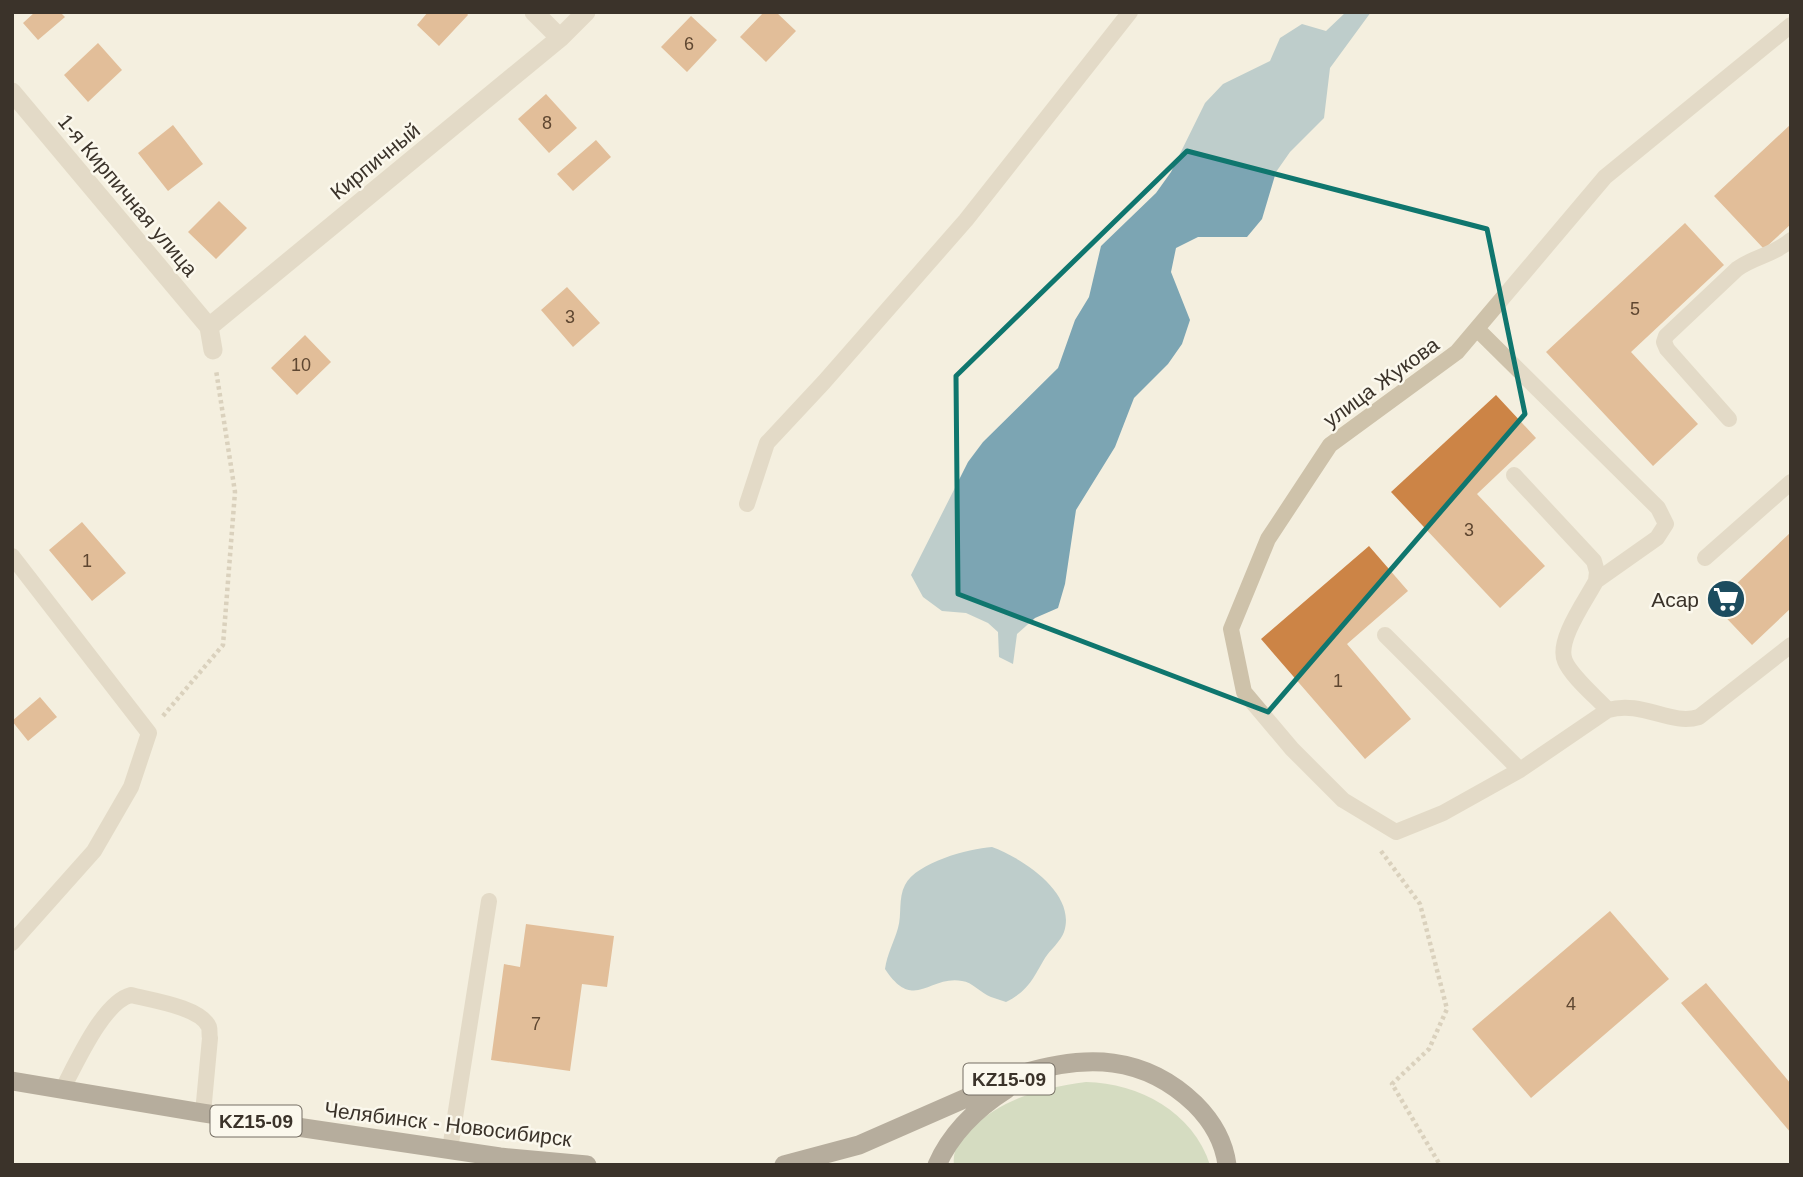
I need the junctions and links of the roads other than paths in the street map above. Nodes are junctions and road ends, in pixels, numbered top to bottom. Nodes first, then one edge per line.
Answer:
1 (534, 12) edge
2 (586, 12) edge
3 (1130, 12) edge
4 (1791, 25) edge
5 (560, 38) junction
6 (12, 92) edge
7 (1791, 240) edge
8 (209, 327) junction
9 (1477, 329) junction
10 (214, 351) road end
11 (1729, 419) dead end
12 (1514, 475) dead end
13 (1791, 482) edge
14 (747, 504) dead end
15 (12, 556) edge
16 (1705, 558) dead end
17 (1596, 581) junction
18 (1385, 635) dead end
19 (1791, 645) edge
20 (1608, 710) junction
21 (1520, 770) junction
22 (489, 901) dead end
23 (12, 943) edge
24 (1041, 1068) junction
25 (12, 1081) edge
26 (62, 1090) junction
27 (203, 1113) junction
28 (950, 1140) junction
29 (450, 1149) junction
30 (500, 1157) junction
31 (548, 1165) edge
32 (587, 1165) edge
33 (784, 1165) edge
34 (937, 1165) edge
35 (946, 1165) edge
36 (1227, 1165) edge

1 - 5 street
2 - 5 street, Кирпичный
3 - 14 lane
4 - 9 lane, улица Жукова
5 - 8 street, Кирпичный
6 - 8 street, 1-я Кирпичная улица
7 - 11 lane
8 - 10 street
9 - 17 lane
9 - 21 lane, улица Жукова
12 - 17 lane
13 - 16 lane
15 - 23 lane
17 - 20 lane
18 - 21 lane
19 - 20 lane
20 - 21 lane
22 - 29 lane
24 - 28 highway
24 - 33 highway, KZ15-09
24 - 36 highway, KZ15-09
25 - 26 highway, Челябинск - Новосибирск / KZ15-09
26 - 27 highway, Челябинск - Новосибирск / KZ15-09
26 - 27 lane
27 - 29 highway, Челябинск - Новосибирск / KZ15-09
28 - 34 highway
28 - 35 highway
29 - 30 highway, Челябинск - Новосибирск / KZ15-09
30 - 31 highway, KZ15-09
30 - 32 highway, Челябинск - Новосибирск / KZ15-09

